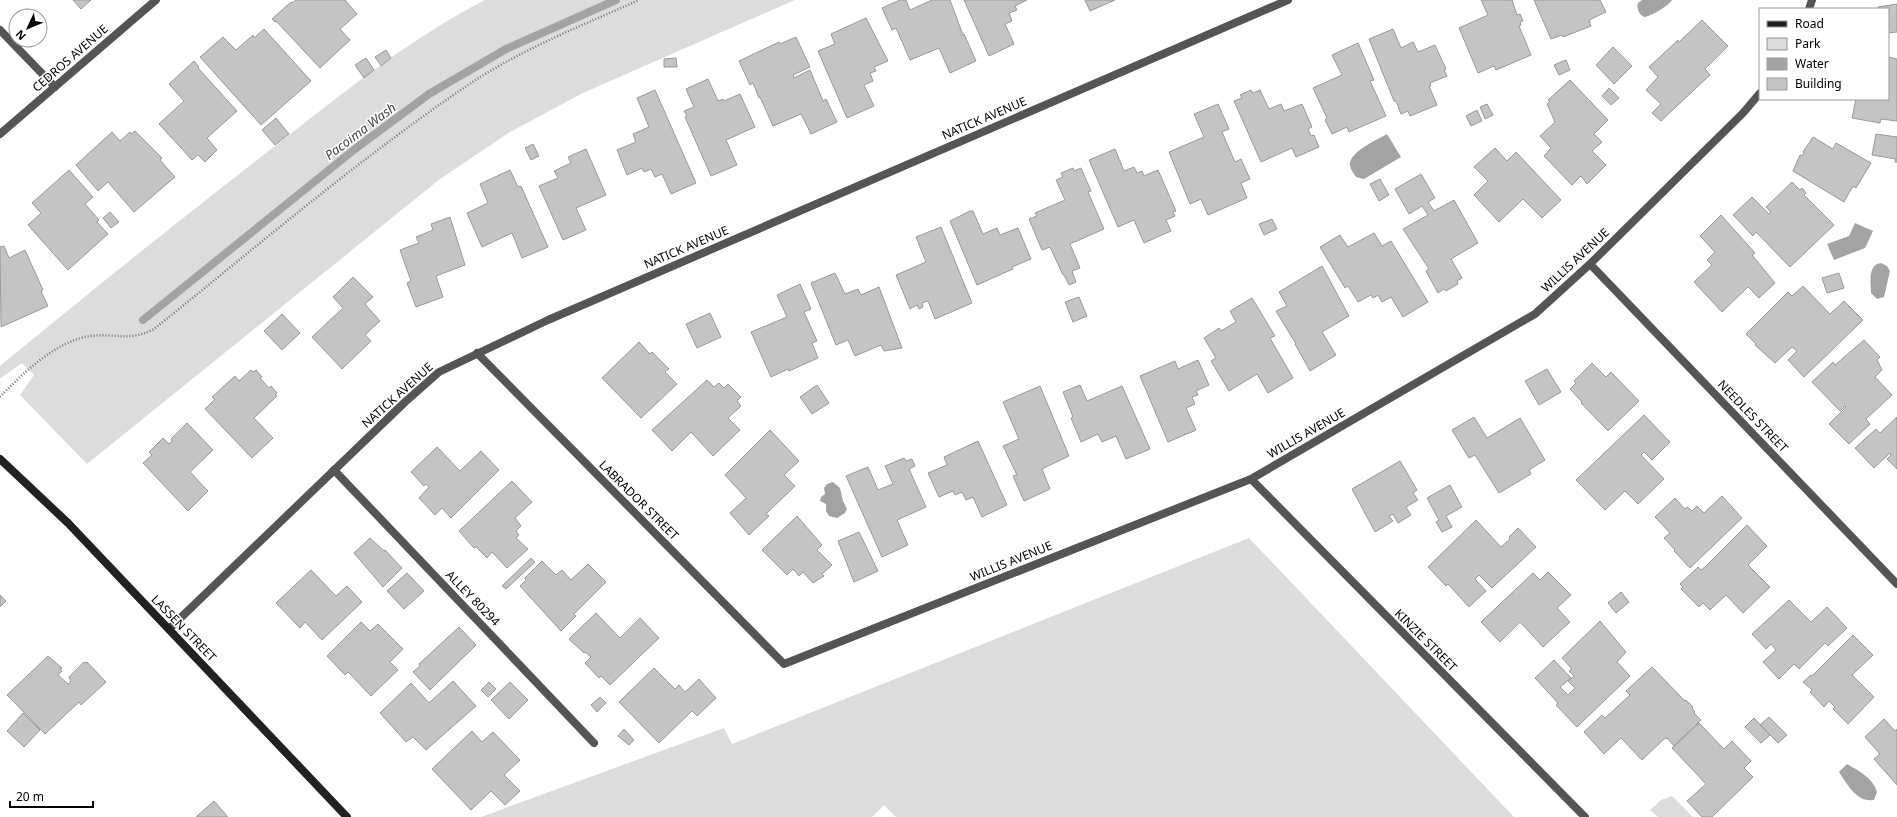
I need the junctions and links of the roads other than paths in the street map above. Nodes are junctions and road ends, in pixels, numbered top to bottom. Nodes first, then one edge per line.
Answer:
1 (156, 0) edge
2 (1288, 0) edge
3 (0, 30) edge
4 (54, 87) junction
5 (1759, 94) edge
6 (0, 134) edge
7 (1590, 264) junction
8 (477, 353) junction
9 (0, 459) edge
10 (334, 470) junction
11 (1250, 479) junction
12 (1897, 584) edge
13 (169, 629) junction
14 (784, 664) joint
15 (594, 743) dead end
16 (347, 817) edge
17 (1585, 817) edge

1 - 4 street, CEDROS AVENUE
2 - 8 street, NATICK AVENUE
3 - 4 street
4 - 6 street, CEDROS AVENUE
5 - 7 street, WILLIS AVENUE
7 - 11 street, WILLIS AVENUE
7 - 12 street, NEEDLES STREET
8 - 10 street, NATICK AVENUE
8 - 14 street, LABRADOR STREET
9 - 13 main road, LASSEN STREET
10 - 13 street, NATICK AVENUE
10 - 15 street, ALLEY 80294
11 - 14 street, WILLIS AVENUE
11 - 17 street, KINZIE STREET
13 - 16 main road, LASSEN STREET

